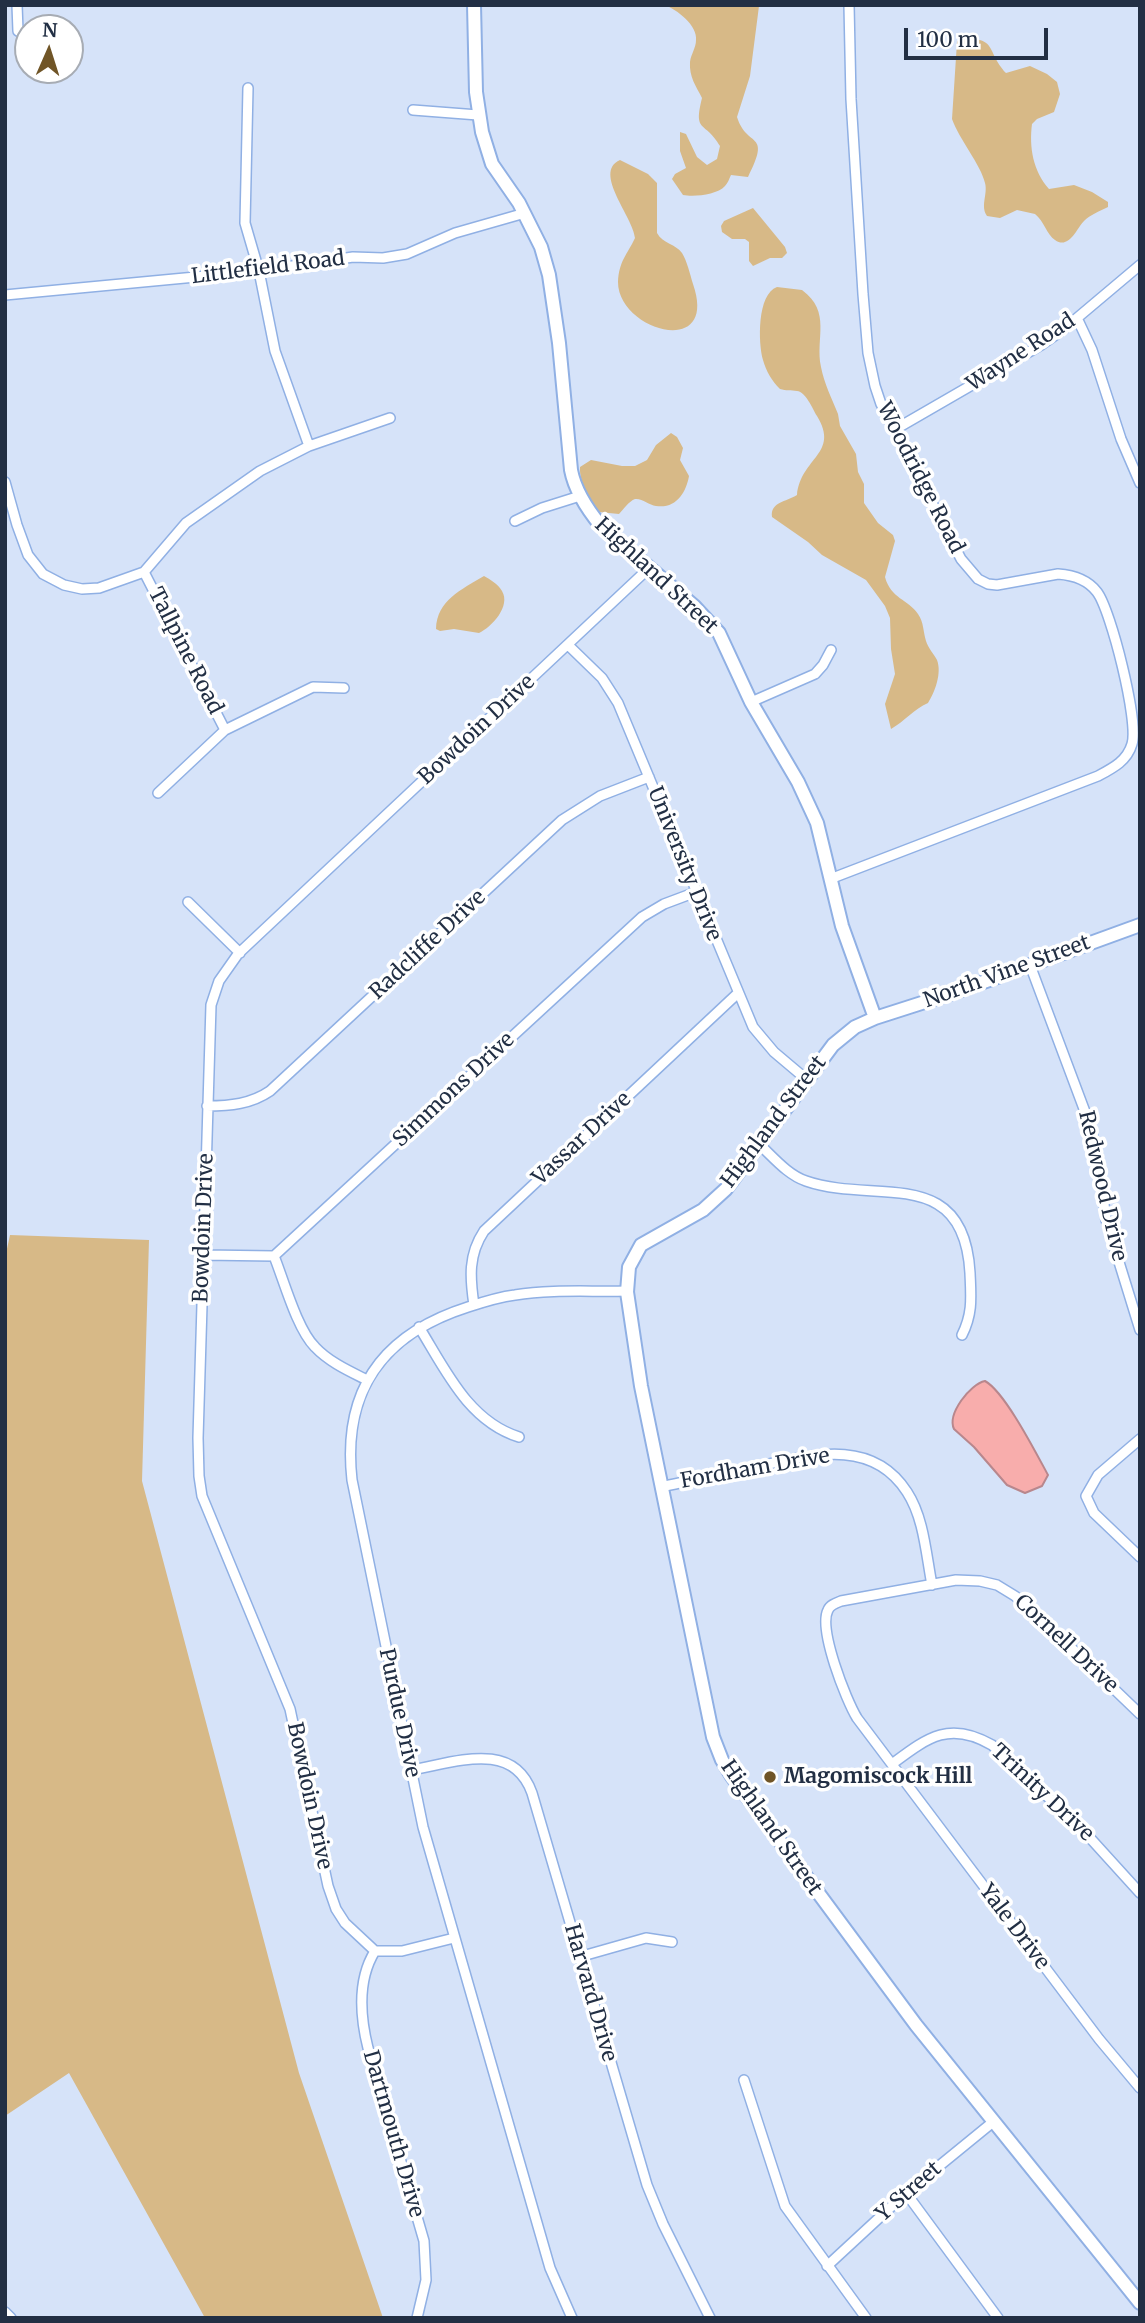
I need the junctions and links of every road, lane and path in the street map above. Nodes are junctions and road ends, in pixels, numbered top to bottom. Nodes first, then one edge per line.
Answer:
1 (474, 5) edge
2 (849, 5) edge
3 (248, 88) dead end
4 (413, 110) dead end
5 (478, 115) junction
6 (525, 214) junction
7 (1140, 265) edge
8 (259, 271) junction
9 (5, 295) edge
10 (1077, 318) junction
11 (390, 418) dead end
12 (894, 430) junction
13 (309, 446) junction
14 (5, 482) edge
15 (1140, 483) edge
16 (580, 496) junction
17 (515, 521) dead end
18 (648, 569) junction
19 (144, 572) junction
20 (568, 645) junction
21 (831, 650) dead end
22 (344, 688) dead end
23 (751, 702) junction
24 (225, 730) junction
25 (649, 777) junction
26 (158, 793) dead end
27 (830, 879) junction
28 (696, 892) junction
29 (188, 902) dead end
30 (1140, 925) edge
31 (240, 953) junction
32 (1030, 965) junction
33 (737, 994) junction
34 (875, 1018) junction
35 (806, 1079) junction
36 (207, 1107) junction
37 (760, 1145) junction
38 (203, 1255) junction
39 (275, 1256) junction
40 (627, 1291) junction
41 (474, 1305) junction
42 (419, 1328) junction
43 (1140, 1330) edge
44 (962, 1335) dead end
45 (367, 1380) junction
46 (519, 1437) dead end
47 (1140, 1439) edge
48 (661, 1486) junction
49 (1140, 1557) edge
50 (932, 1584) junction
51 (1140, 1714) edge
52 (892, 1764) junction
53 (411, 1770) junction
54 (1140, 1893) edge
55 (454, 1938) junction
56 (672, 1942) dead end
57 (375, 1951) junction
58 (579, 1957) junction
59 (744, 2080) dead end
60 (1140, 2088) edge
61 (993, 2122) junction
62 (906, 2193) junction
63 (827, 2266) junction
64 (1140, 2303) edge
65 (5, 2312) edge
66 (11, 2318) edge
67 (417, 2318) edge
68 (572, 2318) edge
69 (710, 2318) edge
70 (866, 2318) edge
71 (998, 2318) edge

1 - 5 street, Highland Street
2 - 12 street, Woodridge Road
3 - 8 street
4 - 5 street
5 - 6 street, Highland Street
6 - 8 street, Littlefield Road
6 - 16 street, Highland Street
7 - 10 street, Wayne Road
8 - 9 street, Littlefield Road
8 - 13 street
10 - 12 street, Wayne Road
10 - 15 street
11 - 13 street
12 - 27 street, Woodridge Road
13 - 19 street
14 - 19 street
16 - 17 street
16 - 18 street, Highland Street
18 - 20 street, Bowdoin Drive
18 - 23 street, Highland Street
19 - 24 street, Tallpine Road
20 - 25 street, University Drive
20 - 31 street, Bowdoin Drive
21 - 23 street
22 - 24 street
23 - 27 street, Highland Street
24 - 26 street
25 - 28 street, University Drive
25 - 36 street, Radcliffe Drive
27 - 34 street, Highland Street
28 - 33 street, University Drive
28 - 39 street, Simmons Drive
29 - 31 street
30 - 32 street, North Vine Street
31 - 36 street, Bowdoin Drive
32 - 34 street, North Vine Street
32 - 43 street, Redwood Drive
33 - 35 street, University Drive
33 - 41 street, Vassar Drive
34 - 35 street, Highland Street
35 - 37 street, Highland Street
36 - 38 street, Bowdoin Drive
37 - 40 street, Highland Street
37 - 44 street
38 - 39 street
38 - 57 street, Bowdoin Drive
39 - 45 street
40 - 41 street, Purdue Drive
40 - 48 street, Highland Street
41 - 42 street, Purdue Drive
42 - 45 street, Purdue Drive
42 - 46 street
45 - 53 street, Purdue Drive
47 - 49 street
48 - 50 street, Fordham Drive
48 - 61 street, Highland Street
50 - 51 street, Cornell Drive
50 - 52 street, Cornell Drive
52 - 54 street, Trinity Drive
52 - 60 street, Yale Drive
53 - 55 street, Purdue Drive
53 - 58 street, Harvard Drive
55 - 57 street
55 - 68 street, Purdue Drive
56 - 58 street
57 - 67 street, Dartmouth Drive
58 - 69 street, Harvard Drive
59 - 63 street
61 - 62 street, Y Street
61 - 64 street, Highland Street
62 - 63 street, Y Street
62 - 71 street
63 - 70 street
65 - 66 street

